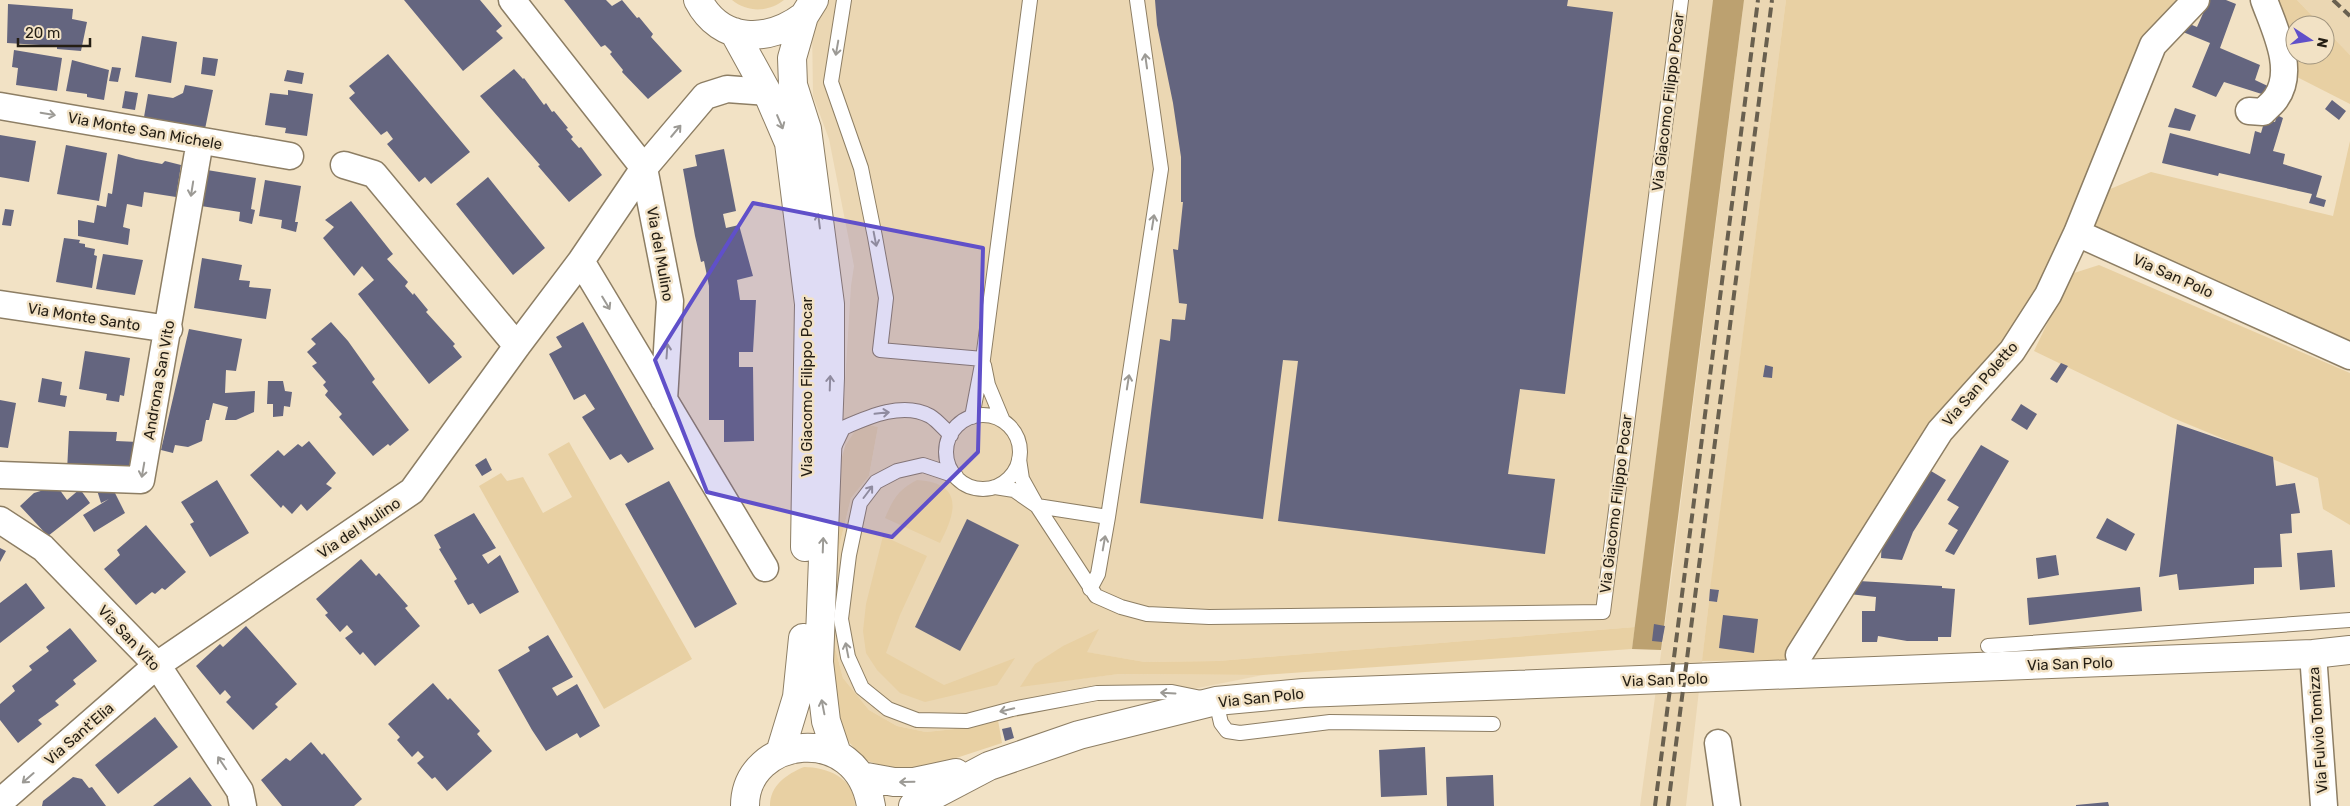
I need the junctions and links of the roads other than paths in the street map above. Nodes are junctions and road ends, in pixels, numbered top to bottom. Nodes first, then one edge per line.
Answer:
1 (512, 0) edge
2 (698, 0) edge
3 (844, 0) edge
4 (1030, 0) edge
5 (1137, 0) edge
6 (1681, 0) edge
7 (2196, 0) edge
8 (2264, 0) edge
9 (809, 8) edge
10 (734, 32) junction
11 (767, 92) junction
12 (0, 106) edge
13 (2248, 111) dead end
14 (200, 141) junction
15 (290, 156) dead end
16 (344, 166) dead end
17 (644, 168) junction
18 (2078, 233) junction
19 (581, 261) junction
20 (0, 304) edge
21 (169, 329) junction
22 (517, 346) junction
23 (2350, 356) edge
24 (983, 359) junction
25 (664, 400) junction
26 (972, 417) junction
27 (1003, 421) junction
28 (951, 435) junction
29 (1020, 459) junction
30 (0, 475) edge
31 (956, 476) junction
32 (826, 484) junction
33 (995, 487) junction
34 (1037, 506) junction
35 (1108, 517) junction
36 (0, 520) edge
37 (765, 568) dead end
38 (1090, 589) junction
39 (2350, 620) edge
40 (1988, 646) dead end
41 (2350, 650) edge
42 (2313, 654) junction
43 (1799, 655) dead end
44 (157, 665) junction
45 (1216, 702) junction
46 (1493, 724) dead end
47 (1718, 743) dead end
48 (780, 753) junction
49 (837, 754) junction
50 (989, 766) junction
51 (861, 776) junction
52 (0, 802) edge
53 (243, 806) edge
54 (745, 806) edge
55 (871, 806) edge
56 (913, 806) edge
57 (1727, 806) edge
58 (2324, 806) edge

1 - 17 street, Via del Mulino
2 - 10 main road, Via Giacomo Filippo Pocar
3 -> 24 lane
4 - 24 lane
35 -> 5 lane
6 - 38 lane, Via Giacomo Filippo Pocar
7 - 18 street, Via San Poletto
8 - 13 street
9 - 10 main road, Via Giacomo Filippo Pocar
32 -> 9 main road, Via Giacomo Filippo Pocar
10 - 11 main road, Via Giacomo Filippo Pocar
17 -> 11 street, Via del Mulino
11 -> 48 main road, Via Giacomo Filippo Pocar
12 -> 14 street, Via Monte San Michele
14 - 15 street, Via Monte San Michele
14 -> 21 street, Androna San Vito
16 - 22 street
17 - 19 street, Via del Mulino
25 -> 17 street, Via del Mulino
18 - 23 street, Via San Polo
18 - 43 street, Via San Poletto
19 - 22 street, Via del Mulino
19 -> 25 street
20 - 21 street, Via Monte Santo
21 -> 30 street, Androna San Vito
22 - 44 street, Via del Mulino
24 - 26 lane
24 - 27 lane
25 - 37 street
26 - 27 lane
26 - 28 lane
27 - 29 lane
28 - 31 lane
32 -> 28 lane, Via Giacomo Filippo Pocar
29 - 33 lane
29 - 34 lane, Via Giacomo Filippo Pocar
31 - 33 lane
45 -> 31 lane
49 -> 32 main road, Via Giacomo Filippo Pocar
33 - 34 lane
34 - 35 lane
34 - 38 lane, Via Giacomo Filippo Pocar
38 -> 35 lane
36 - 44 street, Via San Vito
39 - 40 lane
41 - 42 main road, Via San Polo
42 - 45 main road, Via San Polo
42 - 58 street, Via Fulvio Tomizza
44 -> 52 street, Via Sant'Elia
53 -> 44 street, Via San Vito
45 - 46 lane
45 - 50 main road, Via San Polo
47 - 57 street
48 - 49 main road
48 - 54 main road
49 - 51 main road
50 -> 51 main road, Via San Polo
50 - 56 main road, Via San Polo
51 - 55 main road

